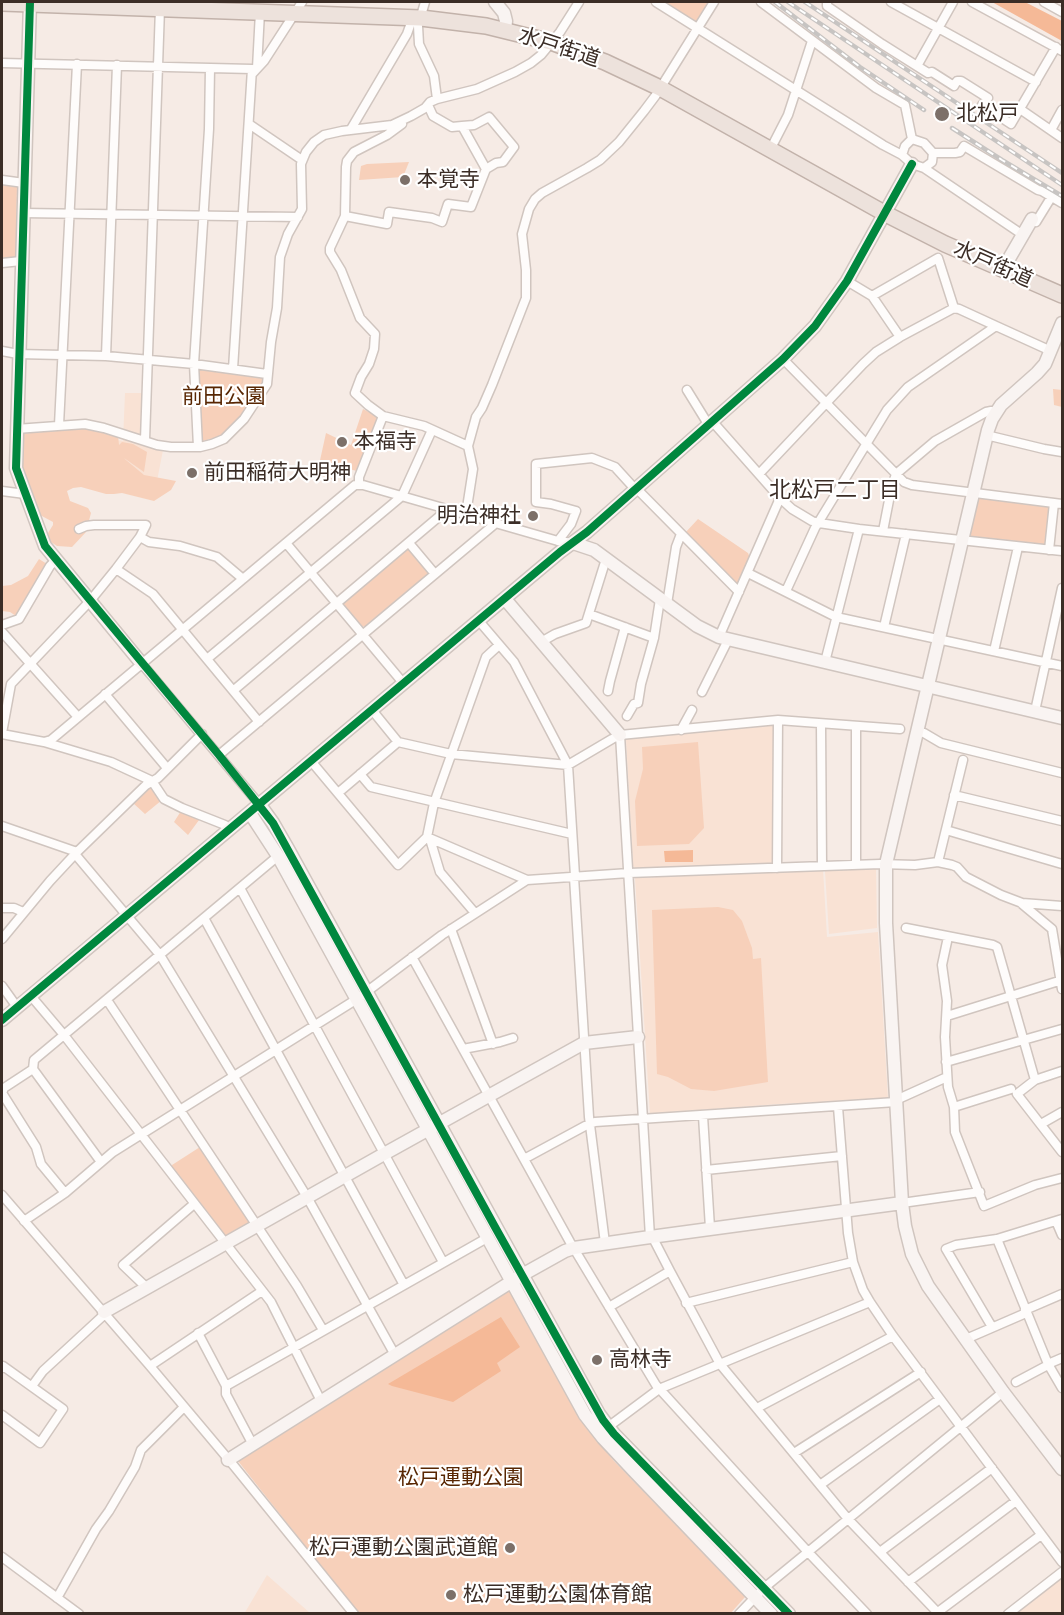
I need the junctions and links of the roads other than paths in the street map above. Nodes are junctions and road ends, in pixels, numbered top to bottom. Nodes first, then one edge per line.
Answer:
1 (425, 2) edge
2 (495, 2) edge
3 (579, 2) edge
4 (656, 2) edge
5 (714, 2) edge
6 (761, 2) edge
7 (827, 2) edge
8 (891, 2) edge
9 (953, 2) edge
10 (972, 2) edge
11 (1044, 2) edge
12 (2, 3) edge
13 (30, 3) edge
14 (169, 6) edge
15 (298, 7) edge
16 (278, 8) edge
17 (260, 12) junction
18 (1062, 12) edge
19 (417, 17) junction
20 (697, 28) junction
21 (938, 28) junction
22 (505, 30) junction
23 (813, 41) junction
24 (551, 42) junction
25 (1059, 49) edge
26 (2, 63) edge
27 (28, 63) junction
28 (77, 64) junction
29 (117, 65) junction
30 (159, 66) junction
31 (917, 66) junction
32 (210, 68) junction
33 (254, 71) junction
34 (1036, 82) junction
35 (660, 88) junction
36 (796, 90) junction
37 (437, 99) junction
38 (428, 105) junction
39 (1020, 109) junction
40 (1062, 110) edge
41 (411, 117) junction
42 (249, 124) junction
43 (462, 126) junction
44 (351, 129) junction
45 (1051, 130) junction
46 (1062, 138) edge
47 (912, 139) junction
48 (771, 150) junction
49 (933, 153) junction
50 (902, 155) junction
51 (302, 159) junction
52 (918, 166) junction
53 (486, 170) junction
54 (2, 180) edge
55 (24, 183) junction
56 (1052, 196) junction
57 (1062, 203) edge
58 (23, 213) junction
59 (884, 213) junction
60 (70, 214) junction
61 (111, 214) junction
62 (153, 215) junction
63 (204, 215) junction
64 (243, 215) junction
65 (345, 216) junction
66 (298, 217) junction
67 (1032, 219) joint
68 (1023, 235) junction
69 (945, 244) junction
70 (938, 258) junction
71 (21, 261) junction
72 (2, 263) edge
73 (1003, 269) junction
74 (847, 280) junction
75 (1062, 293) edge
76 (872, 296) junction
77 (954, 308) junction
78 (1062, 323) edge
79 (996, 326) junction
80 (900, 337) junction
81 (2, 351) edge
82 (1051, 351) junction
83 (18, 354) junction
84 (63, 356) junction
85 (106, 356) junction
86 (783, 359) junction
87 (148, 360) junction
88 (194, 364) junction
89 (233, 369) junction
90 (267, 374) junction
91 (687, 390) dead end
92 (826, 402) junction
93 (996, 412) junction
94 (383, 416) junction
95 (710, 423) junction
96 (59, 425) junction
97 (16, 429) junction
98 (432, 430) junction
99 (986, 435) junction
100 (146, 440) junction
101 (866, 444) junction
102 (468, 446) junction
103 (198, 447) junction
104 (1062, 452) edge
105 (759, 474) junction
106 (896, 474) junction
107 (359, 485) junction
108 (635, 488) junction
109 (2, 491) edge
110 (973, 493) junction
111 (25, 494) junction
112 (402, 496) junction
113 (780, 498) junction
114 (1058, 503) edge
115 (448, 509) junction
116 (466, 514) junction
117 (496, 523) junction
118 (819, 523) junction
119 (79, 529) dead end
120 (860, 529) junction
121 (883, 531) junction
122 (681, 534) junction
123 (906, 534) junction
124 (140, 537) junction
125 (962, 540) junction
126 (558, 541) junction
127 (286, 543) junction
128 (409, 543) junction
129 (573, 543) junction
130 (1018, 547) junction
131 (1049, 550) junction
132 (1062, 551) edge
133 (606, 559) junction
134 (56, 560) junction
135 (116, 569) junction
136 (311, 573) junction
137 (748, 573) junction
138 (435, 574) junction
139 (243, 579) junction
140 (1062, 588) edge
141 (786, 591) junction
142 (739, 592) junction
143 (505, 599) junction
144 (90, 601) junction
145 (663, 601) junction
146 (336, 603) junction
147 (589, 614) junction
148 (836, 617) junction
149 (479, 621) junction
150 (2, 625) edge
151 (626, 627) junction
152 (884, 627) junction
153 (182, 630) junction
154 (2, 632) edge
155 (363, 635) junction
156 (654, 638) junction
157 (724, 639) junction
158 (939, 639) junction
159 (541, 642) junction
160 (500, 645) junction
161 (994, 651) junction
162 (207, 659) junction
163 (825, 662) junction
164 (1046, 663) junction
165 (30, 664) junction
166 (142, 664) junction
167 (1062, 666) edge
168 (404, 684) junction
169 (929, 686) junction
170 (234, 690) junction
171 (608, 691) dead end
172 (702, 692) dead end
173 (105, 694) junction
174 (372, 710) junction
175 (692, 710) dead end
176 (1035, 711) junction
177 (627, 716) dead end
178 (78, 717) junction
179 (1062, 718) edge
180 (777, 720) junction
181 (259, 722) junction
182 (821, 724) junction
183 (856, 726) junction
184 (900, 729) dead end
185 (681, 730) junction
186 (917, 732) junction
187 (2, 733) edge
188 (202, 734) junction
189 (621, 735) junction
190 (44, 742) junction
191 (398, 742) junction
192 (451, 754) junction
193 (219, 755) junction
194 (963, 760) dead end
195 (311, 761) junction
196 (568, 765) junction
197 (168, 768) junction
198 (1062, 773) edge
199 (360, 774) junction
200 (152, 781) junction
201 (338, 793) junction
202 (954, 795) junction
203 (434, 802) junction
204 (260, 805) junction
205 (250, 813) junction
206 (1062, 821) edge
207 (2, 826) edge
208 (229, 830) junction
209 (946, 830) junction
210 (572, 834) junction
211 (429, 838) junction
212 (283, 852) junction
213 (76, 853) junction
214 (938, 862) junction
215 (886, 864) junction
216 (1062, 864) edge
217 (856, 865) junction
218 (822, 866) junction
219 (777, 868) junction
220 (629, 873) junction
221 (574, 877) junction
222 (527, 880) junction
223 (240, 888) junction
224 (1022, 903) junction
225 (1062, 906) edge
226 (2, 908) edge
227 (23, 912) junction
228 (474, 913) junction
229 (127, 915) junction
230 (204, 918) junction
231 (906, 928) dead end
232 (451, 929) junction
233 (948, 937) junction
234 (2, 939) edge
235 (1059, 949) edge
236 (160, 955) junction
237 (412, 957) junction
238 (1062, 983) edge
239 (2, 986) edge
240 (361, 995) junction
241 (31, 996) junction
242 (1011, 996) junction
243 (107, 1000) junction
244 (17, 1007) junction
245 (947, 1016) junction
246 (2, 1020) edge
247 (314, 1025) junction
248 (1062, 1029) edge
249 (64, 1035) junction
250 (638, 1037) junction
251 (513, 1038) dead end
252 (1024, 1039) junction
253 (584, 1043) junction
254 (493, 1044) junction
255 (463, 1049) junction
256 (276, 1050) junction
257 (946, 1062) junction
258 (33, 1069) junction
259 (1062, 1071) edge
260 (233, 1076) junction
261 (947, 1077) junction
262 (1035, 1080) junction
263 (1011, 1089) dead end
264 (488, 1096) junction
265 (896, 1101) junction
266 (838, 1107) junction
267 (954, 1107) junction
268 (180, 1110) junction
269 (1062, 1112) edge
270 (703, 1116) junction
271 (643, 1119) junction
272 (590, 1124) junction
273 (1041, 1124) junction
274 (434, 1126) junction
275 (141, 1134) junction
276 (1062, 1152) edge
277 (384, 1154) junction
278 (842, 1156) junction
279 (524, 1159) junction
280 (101, 1162) junction
281 (706, 1170) junction
282 (344, 1177) junction
283 (1062, 1178) edge
284 (980, 1192) junction
285 (65, 1193) junction
286 (2, 1195) edge
287 (307, 1197) junction
288 (902, 1203) junction
289 (194, 1204) junction
290 (846, 1210) junction
291 (1059, 1220) edge
292 (24, 1221) junction
293 (257, 1226) junction
294 (710, 1228) junction
295 (489, 1233) junction
296 (1062, 1235) edge
297 (652, 1237) junction
298 (997, 1239) junction
299 (225, 1243) junction
300 (605, 1243) junction
301 (573, 1248) junction
302 (443, 1262) junction
303 (853, 1262) junction
304 (670, 1272) junction
305 (517, 1278) junction
306 (404, 1284) junction
307 (147, 1287) junction
308 (262, 1291) junction
309 (1062, 1294) edge
310 (870, 1302) junction
311 (686, 1303) junction
312 (368, 1305) junction
313 (609, 1307) junction
314 (1026, 1311) junction
315 (105, 1312) junction
316 (992, 1327) junction
317 (323, 1330) junction
318 (198, 1333) junction
319 (893, 1336) junction
320 (966, 1339) junction
321 (294, 1348) junction
322 (395, 1355) junction
323 (1062, 1358) edge
324 (720, 1364) junction
325 (150, 1365) junction
326 (1048, 1365) junction
327 (2, 1368) edge
328 (921, 1372) junction
329 (1016, 1382) dead end
330 (32, 1386) junction
331 (226, 1386) junction
332 (1062, 1388) edge
333 (659, 1389) junction
334 (1003, 1392) junction
335 (940, 1399) junction
336 (321, 1401) junction
337 (184, 1407) junction
338 (757, 1408) junction
339 (2, 1415) edge
340 (961, 1426) junction
341 (608, 1427) junction
342 (252, 1443) junction
343 (794, 1453) junction
344 (228, 1460) junction
345 (637, 1466) junction
346 (992, 1468) junction
347 (1062, 1469) edge
348 (820, 1485) junction
349 (1016, 1501) junction
350 (848, 1519) junction
351 (1041, 1535) junction
352 (808, 1552) junction
353 (880, 1552) junction
354 (2, 1557) edge
355 (1062, 1562) edge
356 (1062, 1572) edge
357 (908, 1582) junction
358 (760, 1592) junction
359 (57, 1598) junction
360 (938, 1613) edge
361 (79, 1614) edge
362 (354, 1614) edge
363 (739, 1614) edge
364 (771, 1614) edge
365 (789, 1614) edge
366 (867, 1614) edge
367 (1008, 1614) edge

1 - 19 street
2 - 22 street
3 - 24 street
4 - 20 street
5 - 20 street
6 - 23 street
7 - 31 street
8 - 21 street
9 - 21 street
10 - 25 street
11 - 18 street
12 - 13 highway, 水戸街道
13 - 14 highway, 水戸街道
13 - 27 street
14 - 17 highway, 水戸街道
14 - 30 street
15 - 16 highway, 水戸街道
15 - 19 highway, 水戸街道
15 - 33 street
16 - 17 highway, 水戸街道
17 - 33 street
19 - 22 highway, 水戸街道
19 - 37 street
19 - 44 street
20 - 35 street
20 - 36 street
21 - 31 street
21 - 34 street
22 - 24 highway, 水戸街道
23 - 36 street
23 - 47 street
24 - 35 highway, 水戸街道
24 - 37 street
25 - 34 street
26 - 27 street
27 - 28 street
27 - 55 street
28 - 29 street
28 - 60 street
29 - 30 street
29 - 61 street
30 - 32 street
30 - 62 street
31 - 39 street
32 - 33 street
32 - 63 street
33 - 42 street
34 - 39 street
35 - 48 highway, 水戸街道
35 - 102 street
36 - 48 street
36 - 50 street
37 - 38 street
38 - 41 street
38 - 43 street
39 - 45 street
40 - 45 street
41 - 44 street
41 - 65 street
42 - 51 street
42 - 64 street
43 - 53 street
43 - 53 street
44 - 51 street
45 - 46 street
47 - 49 street
47 - 50 street
48 - 59 highway, 水戸街道
49 - 52 street
49 - 56 street
50 - 52 street
51 - 66 street
52 - 59 street
52 - 68 street
53 - 65 street
54 - 55 street
55 - 58 street
56 - 57 street
56 - 67 street
58 - 60 street
58 - 71 street
59 - 69 highway, 水戸街道
59 - 74 street
60 - 61 street
60 - 84 street
61 - 62 street
61 - 85 street
62 - 63 street
62 - 87 street
63 - 64 street
63 - 88 street
64 - 66 street
64 - 89 street
65 - 94 street
66 - 90 street
67 - 68 street
68 - 73 street
69 - 70 street
69 - 73 highway, 水戸街道
70 - 76 street
70 - 77 street
71 - 72 street
71 - 83 street
73 - 75 highway, 水戸街道
74 - 76 street
74 - 86 street
76 - 80 street
77 - 79 street
77 - 80 street
78 - 82 street
79 - 82 street
79 - 101 street
80 - 92 street
81 - 83 street
82 - 93 street
83 - 84 street
83 - 97 street
84 - 85 street
84 - 96 street
85 - 87 street
86 - 92 street
86 - 95 street
87 - 88 street
87 - 100 street
88 - 89 street
88 - 103 street
89 - 90 street
90 - 103 street
91 - 95 street
92 - 101 street
92 - 105 street
93 - 99 street
93 - 106 street
94 - 98 street
94 - 107 street
95 - 105 street
95 - 108 street
96 - 97 street
96 - 100 street
97 - 111 street
98 - 102 street
98 - 112 street
99 - 104 street
99 - 110 street
100 - 103 street
101 - 106 street
101 - 118 street
102 - 116 street
105 - 113 street
106 - 110 street
106 - 121 street
107 - 112 street
107 - 127 street
108 - 122 street
108 - 126 street
108 - 129 street
109 - 111 street
110 - 114 street
110 - 125 street
111 - 134 street
112 - 115 street
112 - 136 street
113 - 118 street
113 - 137 street
114 - 131 street
115 - 116 street
115 - 128 street
116 - 117 street
117 - 126 street
117 - 138 street
118 - 120 street
118 - 141 street
119 - 124 street
120 - 121 street
120 - 148 street
121 - 123 street
122 - 142 street
122 - 145 street
123 - 125 street
123 - 152 street
124 - 135 street
124 - 139 street
125 - 130 street
125 - 158 street
126 - 129 street
127 - 136 street
127 - 139 street
128 - 138 street
128 - 146 street
129 - 133 street
129 - 143 street
130 - 131 street
130 - 161 street
131 - 132 street
133 - 145 street
133 - 147 street
134 - 144 street
134 - 150 street
135 - 144 street
135 - 153 street
136 - 146 street
136 - 162 street
137 - 141 street
137 - 142 street
138 - 155 street
139 - 153 street
140 - 164 street
141 - 148 street
142 - 157 street
143 - 149 street
143 - 159 street
144 - 165 street
144 - 166 street
145 - 156 street
145 - 157 street
146 - 155 street
146 - 170 street
147 - 151 street
147 - 159 street
148 - 152 street
148 - 163 street
149 - 160 street
149 - 168 street
151 - 156 street
151 - 171 street
152 - 158 street
153 - 162 street
153 - 166 street
154 - 165 street
155 - 168 street
155 - 181 street
156 - 177 street
157 - 163 street
157 - 172 street
158 - 161 street
158 - 169 street
159 - 189 street
160 - 192 street
160 - 196 street
161 - 164 street
162 - 170 street
163 - 169 street
164 - 167 street
164 - 176 street
165 - 178 street
165 - 187 street
166 - 173 street
166 - 188 street
168 - 174 street
169 - 176 street
169 - 186 street
170 - 181 street
173 - 178 street
173 - 197 street
174 - 191 street
174 - 195 street
175 - 185 street
176 - 179 street
178 - 190 street
180 - 182 street
180 - 185 street
180 - 219 street
181 - 193 street
182 - 183 street
182 - 218 street
183 - 184 street
183 - 217 street
185 - 189 street
186 - 198 street
186 - 215 street
187 - 190 street
188 - 193 street
188 - 197 street
189 - 196 street
189 - 220 street
190 - 200 street
191 - 192 street
191 - 199 street
192 - 196 street
192 - 203 street
193 - 204 street
194 - 202 street
195 - 201 street
195 - 204 street
196 - 210 street
197 - 200 street
199 - 201 street
199 - 203 street
200 - 208 street
200 - 213 street
201 - 211 street
202 - 206 street
202 - 209 street
203 - 210 street
203 - 211 street
204 - 205 street
204 - 212 street
205 - 208 street
205 - 212 street
207 - 213 street
208 - 229 street
209 - 214 street
209 - 216 street
210 - 221 street
211 - 222 street
211 - 228 street
212 - 223 street
212 - 240 street
213 - 227 street
213 - 229 street
214 - 215 street
214 - 224 street
215 - 217 street
215 - 265 street
217 - 218 street
218 - 219 street
219 - 220 street
220 - 221 street
220 - 250 street
221 - 222 street
221 - 253 street
222 - 228 street
223 - 230 street
223 - 247 street
224 - 225 street
224 - 235 street
226 - 227 street
227 - 234 street
228 - 232 street
229 - 236 street
229 - 241 street
230 - 236 street
230 - 256 street
231 - 233 street
232 - 237 street
232 - 254 street
233 - 242 street
233 - 245 street
235 - 238 street
236 - 243 street
236 - 260 street
237 - 240 street
237 - 255 street
238 - 242 street
239 - 244 street
240 - 247 street
240 - 274 street
241 - 244 street
241 - 249 street
242 - 245 street
242 - 252 street
243 - 249 street
243 - 268 street
244 - 246 street
245 - 257 street
247 - 256 street
247 - 277 street
248 - 252 street
249 - 258 street
249 - 275 street
250 - 253 street
250 - 271 street
251 - 254 street
252 - 257 street
252 - 262 street
253 - 264 street
253 - 272 street
254 - 255 street
255 - 264 street
256 - 260 street
256 - 282 street
257 - 261 street
258 - 280 street
258 - 285 street
259 - 262 street
260 - 268 street
260 - 287 street
261 - 265 street
261 - 267 street
262 - 273 street
263 - 267 street
264 - 274 street
264 - 279 street
265 - 266 street
265 - 288 street
266 - 270 street
266 - 278 street
267 - 284 street
268 - 275 street
268 - 293 street
269 - 273 street
270 - 271 street
270 - 281 street
271 - 272 street
271 - 297 street
272 - 279 street
272 - 300 street
273 - 276 street
274 - 277 street
274 - 295 street
275 - 280 street
275 - 289 street
277 - 282 street
277 - 302 street
278 - 281 street
278 - 290 street
279 - 301 street
280 - 285 street
281 - 294 street
282 - 287 street
282 - 306 street
283 - 284 street
284 - 288 street
285 - 292 street
286 - 292 street
287 - 293 street
287 - 312 street
288 - 290 street
288 - 320 street
289 - 299 street
289 - 307 street
290 - 294 street
290 - 303 street
291 - 296 street
291 - 298 street
292 - 315 street
293 - 299 street
293 - 317 street
294 - 297 street
295 - 302 street
295 - 305 street
297 - 300 street
297 - 304 street
298 - 314 street
298 - 316 street
299 - 307 street
299 - 308 street
300 - 301 street
301 - 305 street
301 - 313 street
302 - 306 street
303 - 310 street
303 - 311 street
304 - 311 street
304 - 313 street
305 - 322 street
305 - 341 street
305 - 345 street
306 - 312 street
307 - 315 street
308 - 318 street
308 - 321 street
309 - 314 street
310 - 319 street
310 - 324 street
311 - 324 street
312 - 317 street
312 - 322 street
313 - 333 street
314 - 316 street
314 - 326 street
315 - 325 street
315 - 330 street
316 - 320 street
317 - 321 street
318 - 325 street
318 - 331 street
319 - 328 street
319 - 338 street
320 - 334 street
321 - 331 street
321 - 336 street
322 - 336 street
323 - 326 street
324 - 333 street
324 - 338 street
325 - 337 street
326 - 329 street
326 - 332 street
327 - 330 street
328 - 335 street
328 - 343 street
330 - 339 street
331 - 342 street
333 - 341 street
333 - 352 street
334 - 340 street
334 - 347 street
335 - 340 street
335 - 348 street
336 - 342 street
337 - 344 street
337 - 359 street
338 - 343 street
340 - 346 street
340 - 350 street
341 - 345 street
342 - 344 street
343 - 348 street
344 - 362 street
345 - 358 street
346 - 349 street
346 - 353 street
348 - 350 street
349 - 351 street
349 - 357 street
350 - 352 street
350 - 353 street
351 - 355 street
351 - 360 street
352 - 358 street
352 - 366 street
353 - 357 street
354 - 359 street
356 - 367 street
357 - 360 street
358 - 363 street
358 - 364 street
358 - 365 street
359 - 361 street

